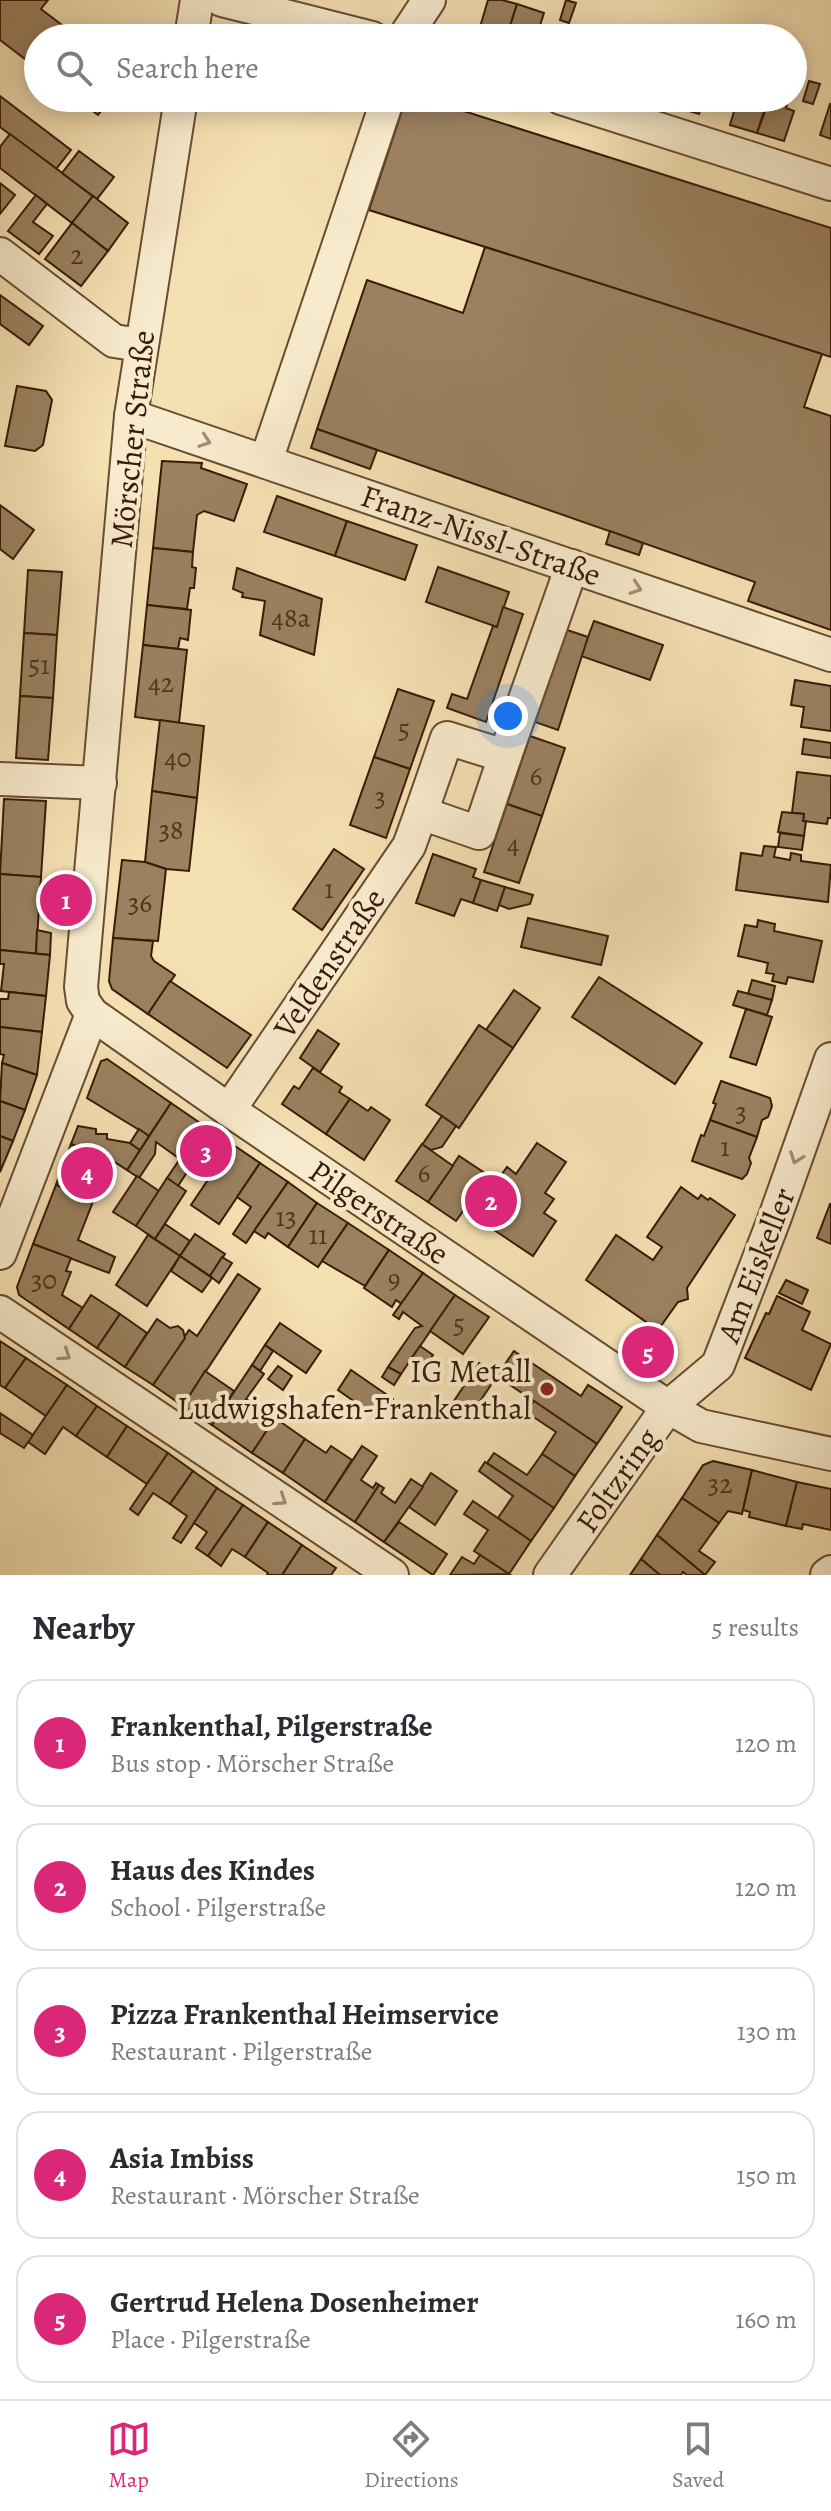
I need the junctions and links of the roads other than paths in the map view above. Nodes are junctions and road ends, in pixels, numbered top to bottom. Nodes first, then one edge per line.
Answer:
1 (197, 0) edge
2 (222, 0) edge
3 (429, 0) edge
4 (193, 24) edge
5 (317, 24) edge
6 (413, 24) edge
7 (179, 112) edge
8 (383, 112) edge
9 (605, 112) edge
10 (831, 184) edge
11 (0, 254) edge
12 (141, 345) junction
13 (131, 416) junction
14 (266, 461) junction
15 (572, 566) junction
16 (831, 655) edge
17 (505, 756) junction
18 (0, 779) edge
19 (100, 783) junction
20 (421, 813) junction
21 (92, 1014) junction
22 (831, 1059) edge
23 (229, 1110) junction
24 (0, 1253) edge
25 (0, 1312) edge
26 (668, 1407) junction
27 (831, 1454) edge
28 (392, 1575) edge
29 (550, 1575) edge

1 - 4 street
2 - 5 street
3 - 6 street
7 - 12 street, Mörscher Straße
8 - 14 street
9 - 10 street
11 - 12 street
12 - 13 street, Mörscher Straße
13 -> 14 street, Franz-Nissl-Straße
13 - 19 street, Mörscher Straße
14 - 15 street, Franz-Nissl-Straße
15 -> 16 street, Franz-Nissl-Straße
15 - 17 street
17 - 20 street, Veldenstraße
17 - 20 street
18 - 19 street
19 - 21 street, Mörscher Straße
20 - 23 street, Veldenstraße
21 - 23 street, Pilgerstraße
21 - 24 street
22 -> 26 street, Am Eiskeller
23 - 26 street, Pilgerstraße
25 -> 28 street
26 - 27 street, Foltzring
26 - 29 street, Foltzring

